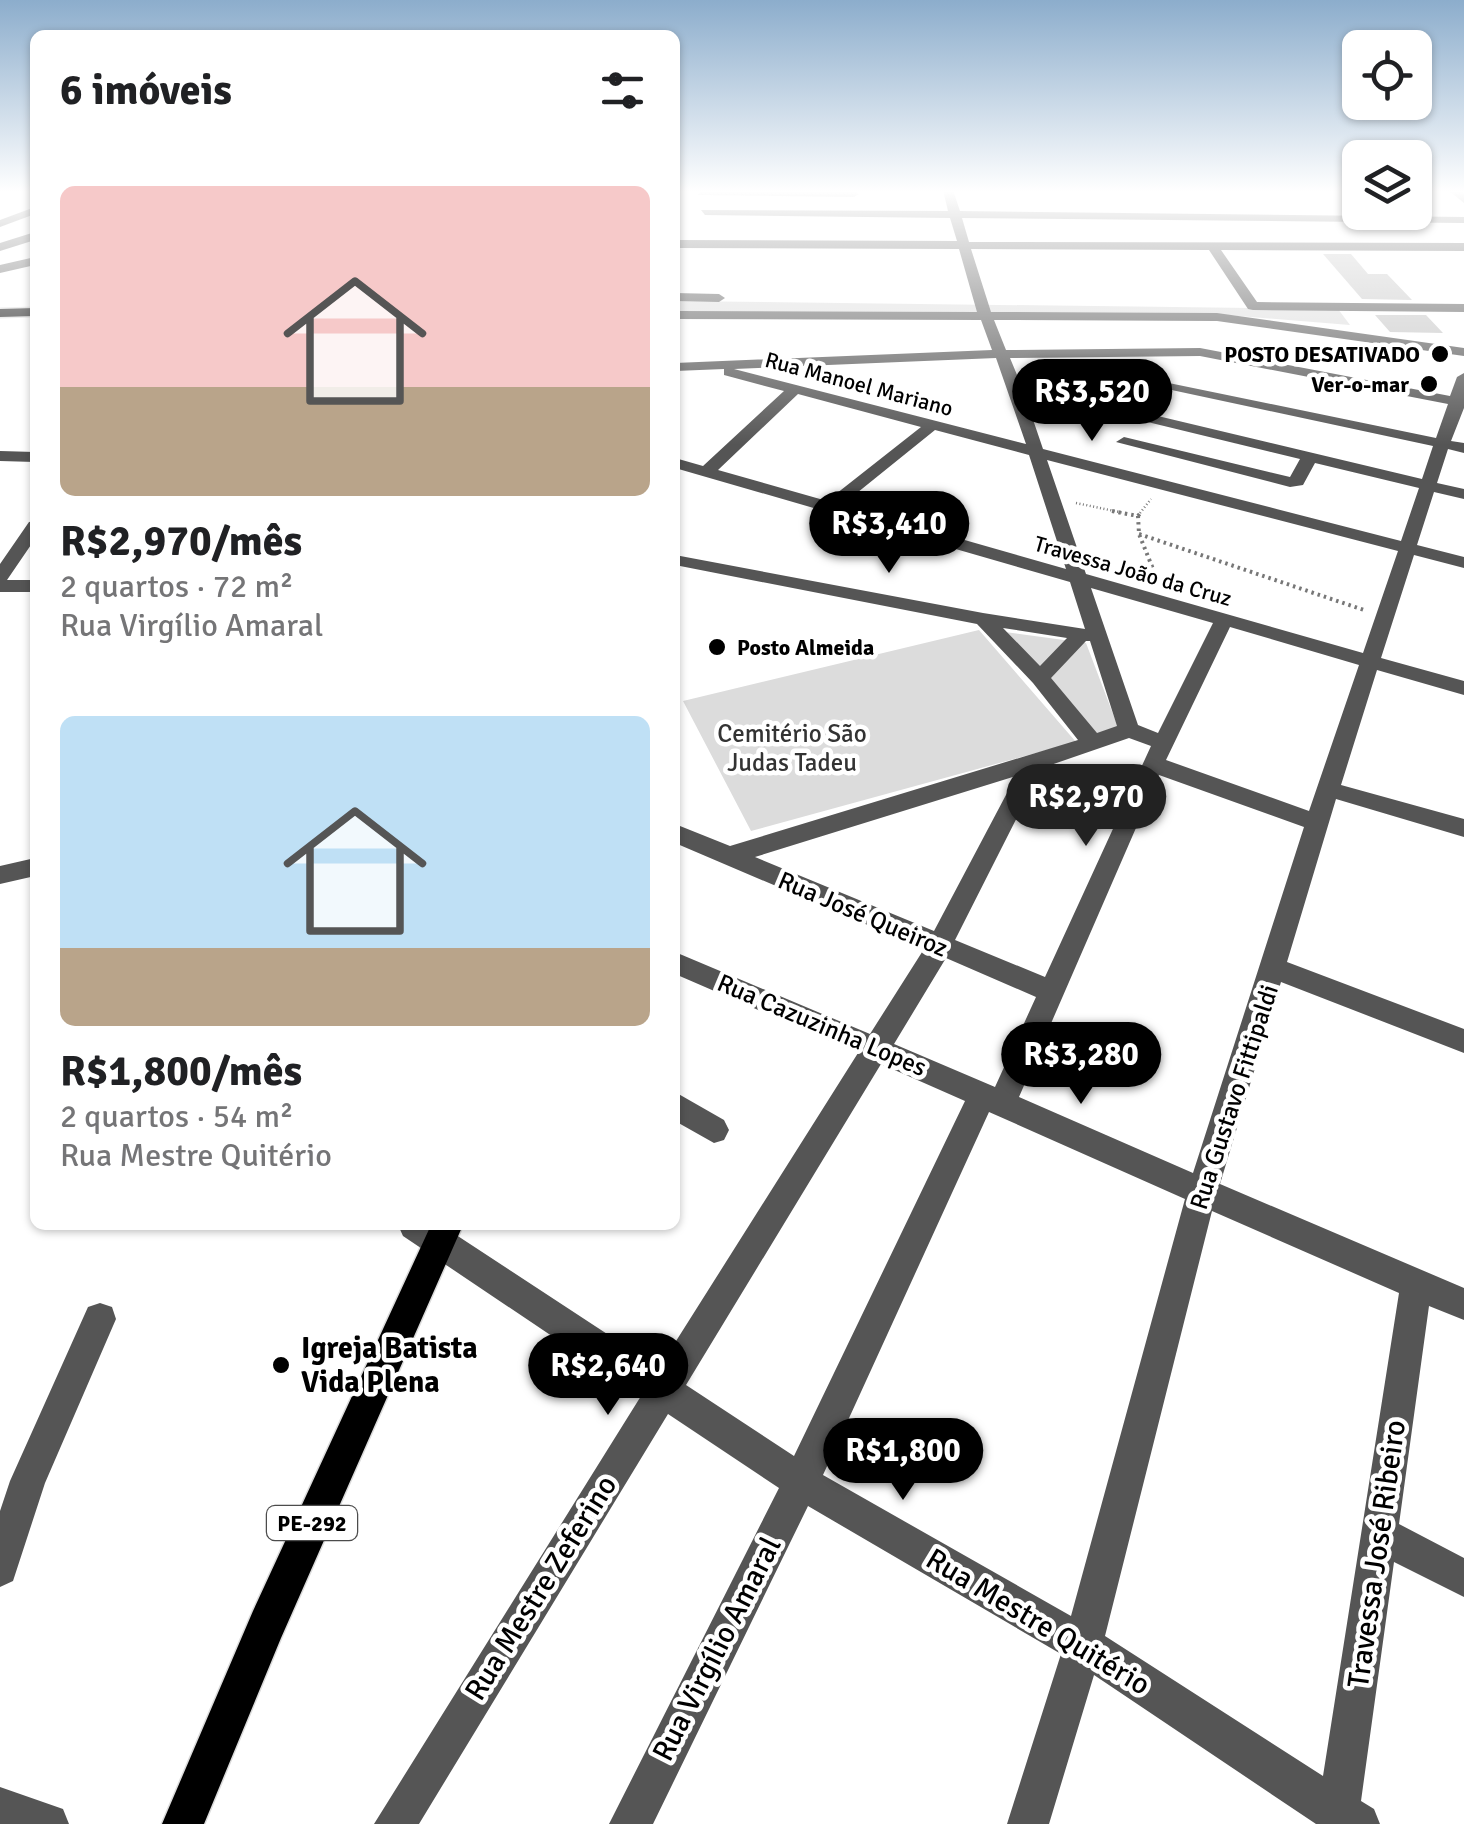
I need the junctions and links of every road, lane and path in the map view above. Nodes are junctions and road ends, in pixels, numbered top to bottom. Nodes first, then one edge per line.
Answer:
1 (974, 275) edge
2 (1232, 275) edge
3 (680, 297) edge
4 (733, 298) dead end
5 (868, 300) dead end
6 (1253, 306) junction
7 (982, 308) junction
8 (1464, 308) edge
9 (680, 314) edge
10 (30, 315) edge
11 (0, 316) edge
12 (1464, 350) edge
13 (1002, 356) junction
14 (680, 366) edge
15 (708, 366) junction
16 (1464, 377) edge
17 (794, 390) junction
18 (1016, 391) junction
19 (1460, 402) edge
20 (930, 426) junction
21 (1124, 442) dead end
22 (1442, 443) junction
23 (1464, 448) edge
24 (1034, 453) junction
25 (0, 456) edge
26 (30, 457) edge
27 (1309, 458) junction
28 (680, 464) edge
29 (706, 471) junction
30 (1428, 485) junction
31 (1464, 494) edge
32 (1050, 497) junction
33 (832, 506) junction
34 (30, 533) edge
35 (1140, 534) junction
36 (1408, 549) junction
37 (680, 561) edge
38 (1464, 564) edge
39 (0, 577) edge
40 (1076, 580) junction
41 (0, 586) edge
42 (30, 586) edge
43 (1167, 605) junction
44 (1384, 616) junction
45 (983, 619) junction
46 (1223, 620) junction
47 (1088, 635) junction
48 (1372, 662) junction
49 (1040, 678) junction
50 (1464, 688) edge
51 (1128, 730) junction
52 (1092, 742) junction
53 (1158, 754) junction
54 (1034, 763) junction
55 (1328, 789) junction
56 (1317, 823) junction
57 (1464, 828) edge
58 (680, 836) edge
59 (727, 856) junction
60 (30, 867) edge
61 (0, 875) edge
62 (939, 946) junction
63 (680, 964) edge
64 (1275, 968) junction
65 (1052, 992) junction
66 (1464, 1041) edge
67 (878, 1048) junction
68 (992, 1098) junction
69 (680, 1108) edge
70 (714, 1130) dead end
71 (1202, 1195) junction
72 (434, 1231) edge
73 (1416, 1284) junction
74 (1464, 1304) edge
75 (100, 1318) dead end
76 (662, 1393) junction
77 (800, 1482) junction
78 (1382, 1536) junction
79 (0, 1568) edge
80 (1464, 1578) edge
81 (1083, 1645) junction
82 (0, 1808) edge
83 (1345, 1820) edge
84 (48, 1824) edge
85 (183, 1824) edge
86 (395, 1824) edge
87 (630, 1824) edge
88 (1028, 1824) edge

1 - 7 street
2 - 6 street
3 - 4 street
5 - 7 street
6 - 7 street
6 - 8 street
7 - 9 street
7 - 12 street
7 - 13 street
10 - 11 main road
13 - 15 street
13 - 18 street
13 - 19 street
13 - 22 street
14 - 15 street
15 - 17 street, Rua Manoel Mariano
16 - 19 street, Rua Gustavo Fittipaldi
17 - 20 street, Rua Manoel Mariano
17 - 29 street
18 - 24 street
18 - 27 street
19 - 22 street, Rua Gustavo Fittipaldi
20 - 24 street, Rua Manoel Mariano
20 - 33 street
21 - 27 street
22 - 23 street
22 - 30 street, Rua Gustavo Fittipaldi
24 - 32 street
24 - 36 street, Rua Manoel Mariano
25 - 26 street
27 - 30 street
28 - 29 street, Travessa João da Cruz
29 - 33 street, Travessa João da Cruz
30 - 31 street
30 - 36 street, Rua Gustavo Fittipaldi
32 - 35 path
32 - 40 street
33 - 40 street, Travessa João da Cruz
34 - 39 street
35 - 43 path
35 - 44 path
36 - 38 street, Rua Manoel Mariano
36 - 44 street, Rua Gustavo Fittipaldi
37 - 45 street
40 - 43 street, Travessa João da Cruz
40 - 47 street
41 - 42 street
43 - 46 street, Travessa João da Cruz
44 - 48 street, Rua Gustavo Fittipaldi
45 - 47 street
45 - 49 street
46 - 48 street, Travessa João da Cruz
46 - 53 street, Rua Virgílio Amaral
47 - 49 street
47 - 51 street
48 - 50 street, Travessa João da Cruz
48 - 55 street, Rua Gustavo Fittipaldi
49 - 52 street
51 - 52 street
51 - 53 street
52 - 54 street
53 - 56 street
53 - 65 street, Rua Virgílio Amaral
54 - 59 street
54 - 62 street, Rua Mestre Zeferino
55 - 56 street, Rua Gustavo Fittipaldi
55 - 57 street
56 - 64 street, Rua Gustavo Fittipaldi
58 - 59 street, Rua José Queiroz
59 - 62 street, Rua José Queiroz
60 - 61 street
62 - 65 street, Rua José Queiroz
62 - 67 street, Rua Mestre Zeferino
63 - 67 street, Rua Cazuzinha Lopes
64 - 66 street
64 - 71 street, Rua Gustavo Fittipaldi
65 - 68 street, Rua Virgílio Amaral
67 - 68 street, Rua Cazuzinha Lopes
67 - 76 street, Rua Mestre Zeferino
68 - 71 street, Rua Cazuzinha Lopes
68 - 77 street, Rua Virgílio Amaral
69 - 70 street
71 - 73 street, Rua Cazuzinha Lopes
71 - 81 street, Rua Gustavo Fittipaldi
72 - 76 street, Rua Mestre Quitério
72 - 85 main road, PE-292
73 - 74 street, Rua Cazuzinha Lopes
73 - 78 street, Travessa José Ribeiro
75 - 79 street
76 - 77 street, Rua Mestre Quitério
76 - 86 street, Rua Mestre Zeferino
77 - 81 street, Rua Mestre Quitério
77 - 87 street, Rua Virgílio Amaral
78 - 80 street
78 - 83 street, Travessa José Ribeiro
81 - 83 street, Rua Mestre Quitério
81 - 88 street, Rua Gustavo Fittipaldi
82 - 84 street

